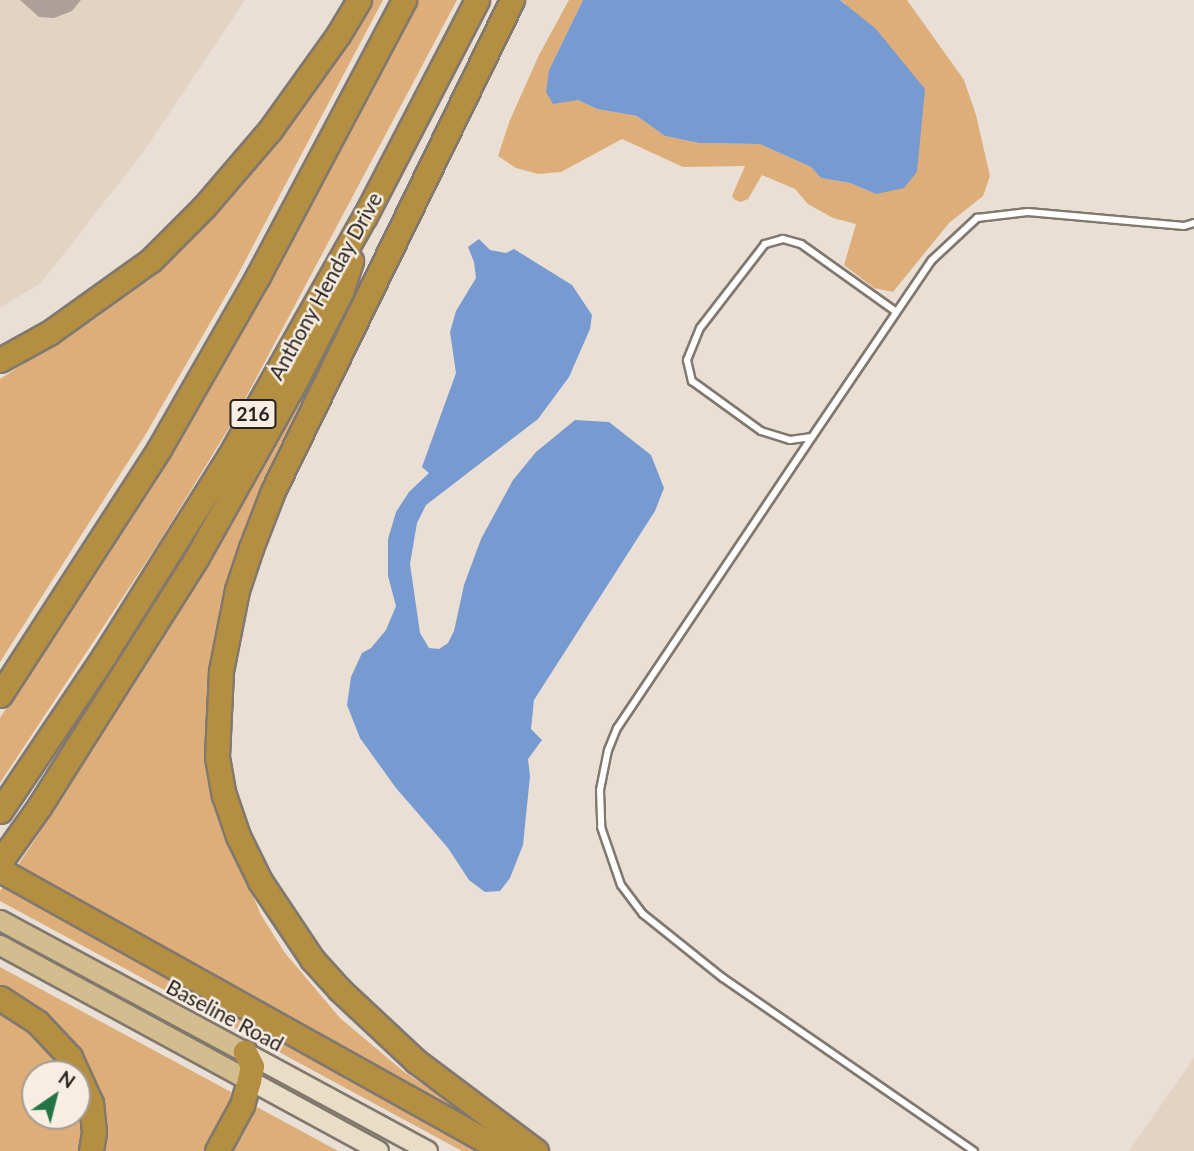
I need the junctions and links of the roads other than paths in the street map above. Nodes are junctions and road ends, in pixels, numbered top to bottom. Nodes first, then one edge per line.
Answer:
1 (359, 0) edge
2 (404, 0) edge
3 (477, 0) edge
4 (512, 0) edge
5 (365, 216) junction
6 (1194, 223) edge
7 (895, 311) junction
8 (0, 360) edge
9 (812, 437) junction
10 (0, 695) edge
11 (0, 811) edge
12 (4, 869) edge
13 (0, 920) edge
14 (0, 945) edge
15 (0, 998) edge
16 (246, 1052) junction
17 (249, 1080) junction
18 (91, 1151) edge
19 (217, 1151) edge
20 (379, 1151) edge
21 (428, 1151) edge
22 (504, 1151) edge
23 (536, 1151) edge
24 (974, 1151) edge

1 - 8 highway
2 - 10 highway
3 - 5 highway, Anthony Henday Drive / 216
4 - 23 highway
5 - 11 highway, Anthony Henday Drive / 216
5 - 12 highway
6 - 7 lane
7 - 9 lane
7 - 9 lane
9 - 24 lane
12 - 22 highway
13 - 16 main road, Baseline Road
14 - 17 main road
15 - 18 highway
16 - 17 highway
16 - 21 main road, Baseline Road
17 - 19 highway
17 - 20 main road

